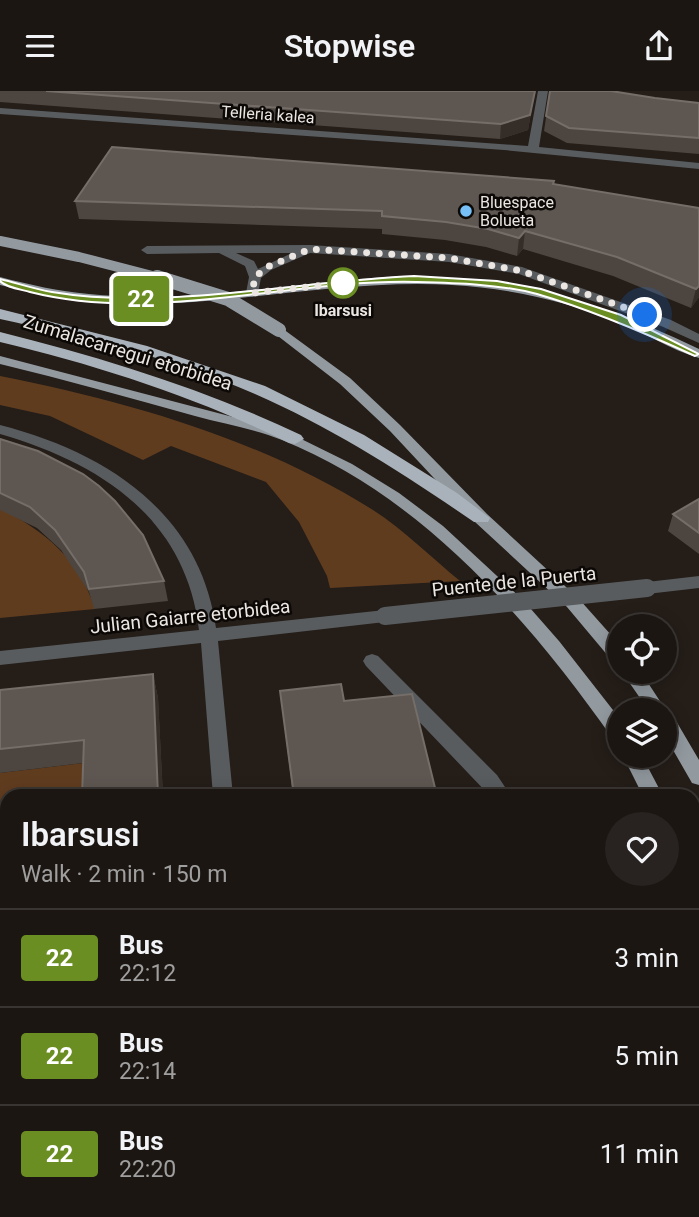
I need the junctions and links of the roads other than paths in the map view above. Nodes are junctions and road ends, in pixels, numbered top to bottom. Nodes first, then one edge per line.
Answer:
1 (543, 91) edge
2 (0, 111) edge
3 (533, 150) junction
4 (699, 166) edge
5 (0, 241) edge
6 (210, 248) junction
7 (310, 249) junction
8 (148, 250) dead end
9 (255, 277) junction
10 (0, 281) edge
11 (252, 293) junction
12 (0, 314) edge
13 (0, 337) edge
14 (699, 339) edge
15 (699, 354) edge
16 (0, 360) edge
17 (0, 429) edge
18 (295, 439) junction
19 (481, 518) junction
20 (699, 582) edge
21 (385, 616) joint
22 (209, 635) junction
23 (607, 643) edge
24 (0, 658) edge
25 (372, 661) dead end
26 (607, 715) edge
27 (677, 739) edge
28 (638, 768) edge
29 (699, 777) edge
30 (222, 789) edge
31 (496, 789) edge
32 (649, 789) edge

1 - 3 street
2 - 3 street, Telleria kalea
3 - 4 street, Telleria kalea
5 - 19 main road, bridge
6 - 7 street
6 - 8 street
6 - 9 street
7 - 9 street
7 - 14 street
9 - 11 street
10 - 11 main road
11 - 15 main road
12 - 19 highway, Zumalacarregui etorbidea
13 - 18 highway, Zumalacarregui etorbidea
16 - 18 main road
17 - 22 street
18 - 26 main road, Zumalacarregui etorbidea
19 - 23 main road, Zumalacarregui etorbidea
20 - 21 street, Puente de la Puerta, bridge
21 - 22 street, Julian Gaiarre etorbidea
22 - 24 street, Julian Gaiarre etorbidea
22 - 30 street
25 - 31 street
27 - 29 main road
28 - 32 main road

